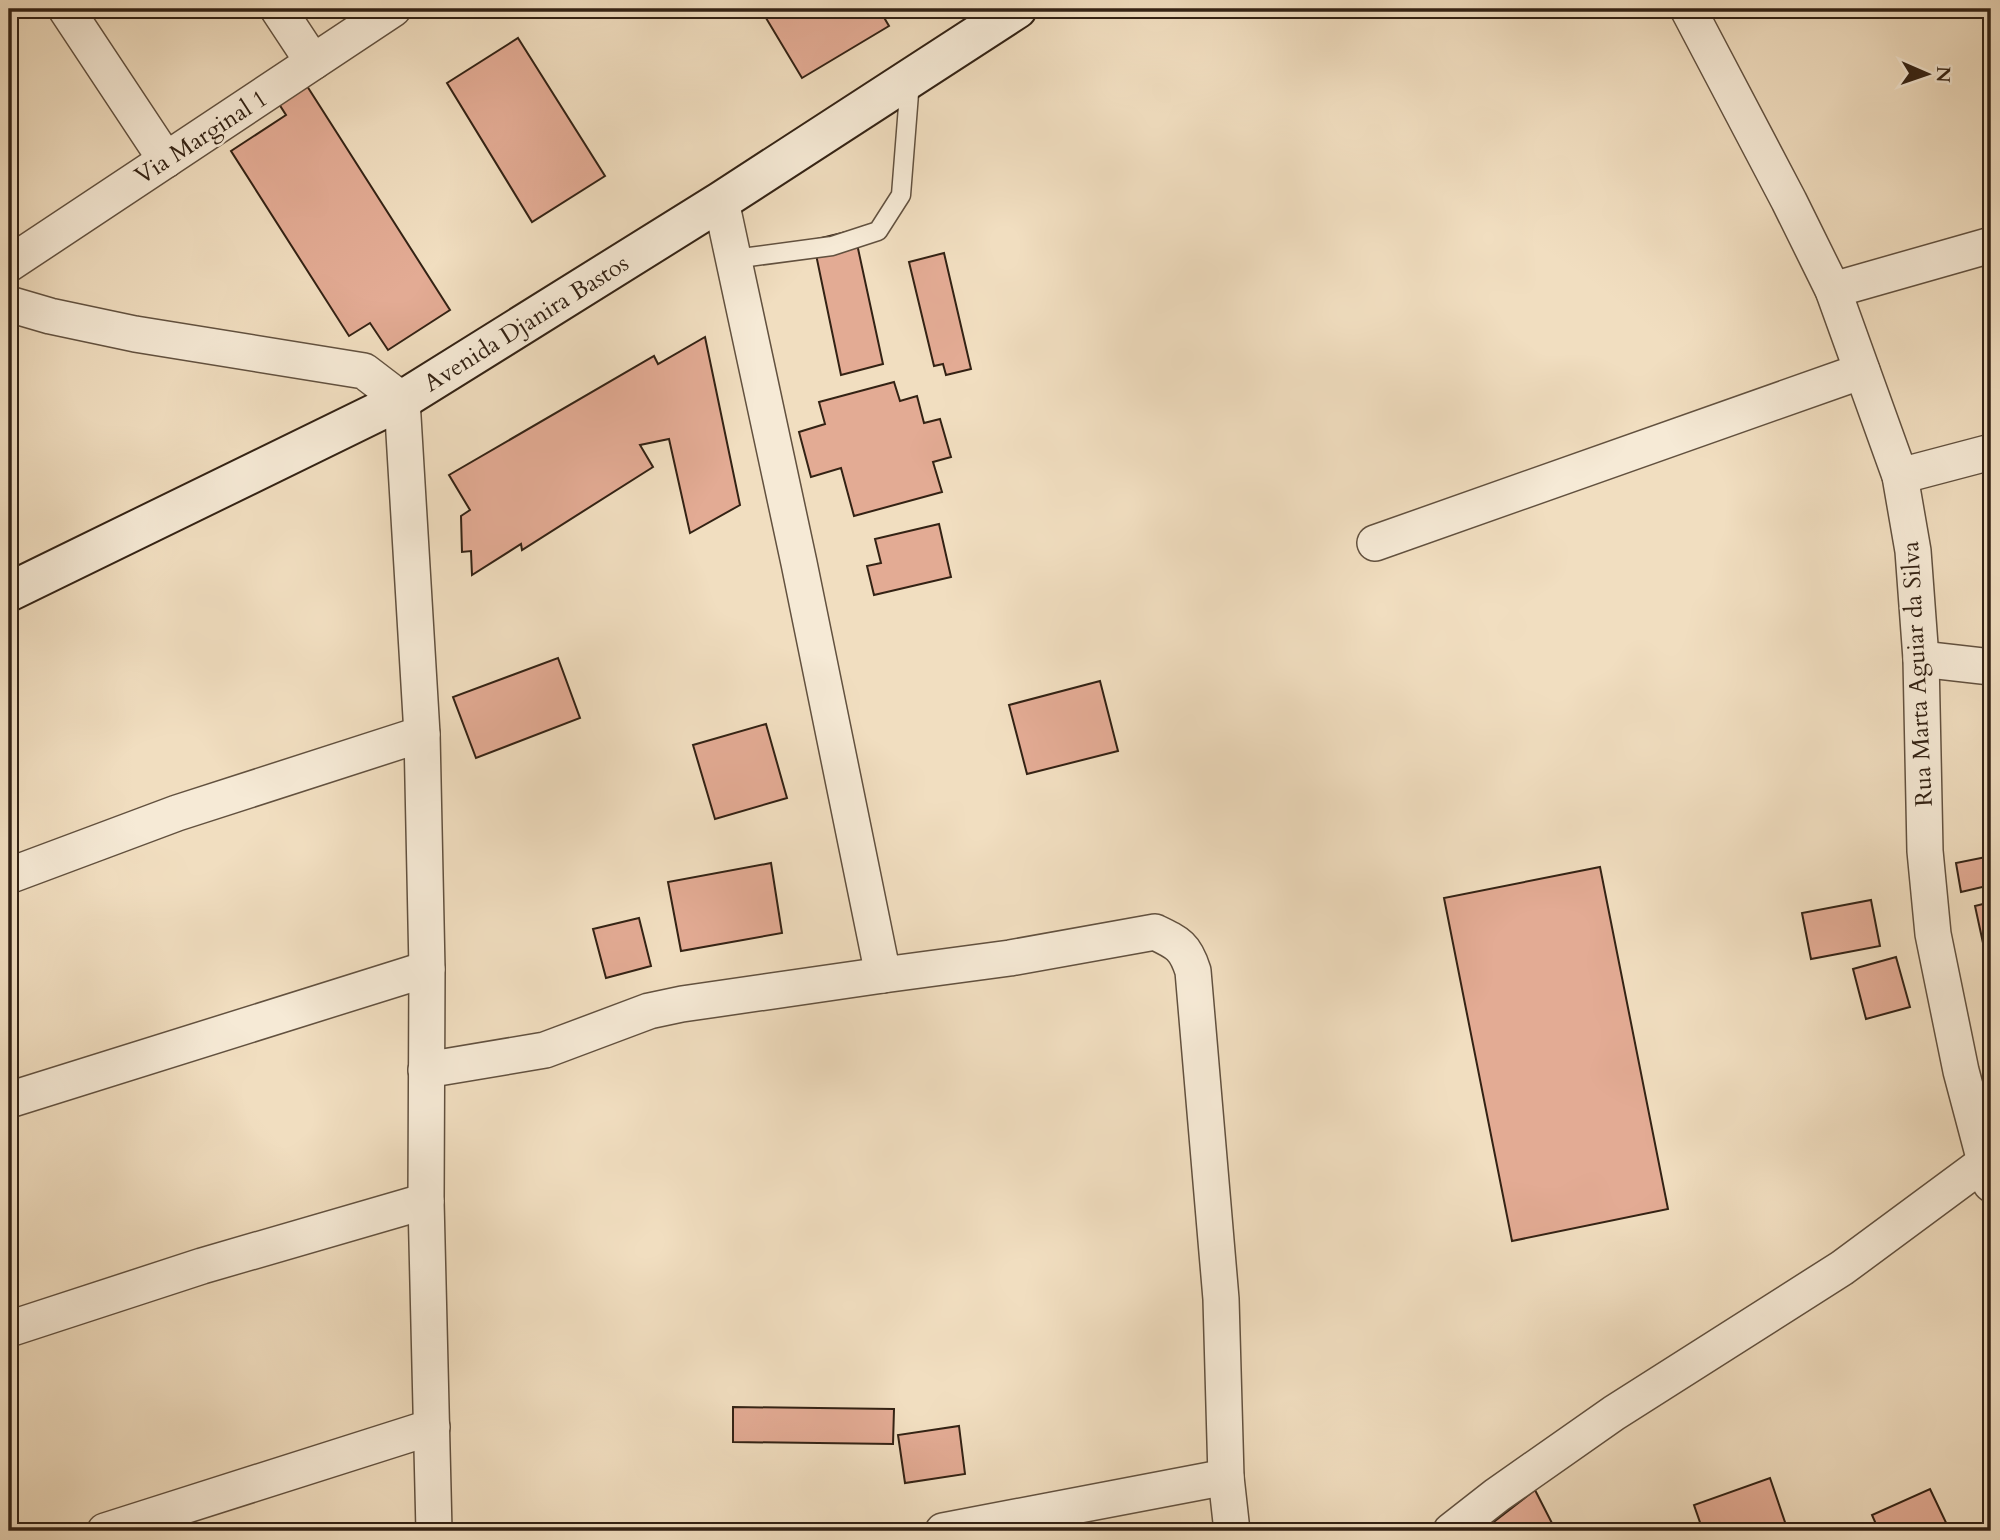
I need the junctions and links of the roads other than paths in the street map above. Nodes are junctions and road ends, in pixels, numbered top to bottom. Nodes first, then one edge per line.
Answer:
1 (66, 9) edge
2 (278, 9) edge
3 (393, 9) edge
4 (1017, 9) edge
5 (1699, 17) edge
6 (313, 62) junction
7 (910, 79) junction
8 (166, 160) junction
9 (721, 201) junction
10 (1991, 245) edge
11 (734, 259) junction
12 (9, 264) edge
13 (1832, 289) junction
14 (9, 304) edge
15 (1862, 371) junction
16 (402, 400) junction
17 (1991, 452) edge
18 (1900, 476) junction
19 (1375, 543) dead end
20 (9, 593) edge
21 (1921, 659) junction
22 (1988, 672) edge
23 (422, 734) junction
24 (11, 876) dead end
25 (427, 969) junction
26 (883, 975) junction
27 (426, 1070) junction
28 (9, 1100) edge
29 (1988, 1174) edge
30 (426, 1201) junction
31 (9, 1329) edge
32 (432, 1427) junction
33 (1226, 1477) junction
34 (105, 1531) edge
35 (434, 1531) edge
36 (943, 1531) edge
37 (1232, 1531) edge
38 (1451, 1531) edge

1 - 8 street
2 - 6 street
3 - 6 street, Via Marginal 1
4 - 7 main road, Avenida Djanira Bastos
5 - 13 street, Rua Marta Aguiar da Silva
6 - 8 street, Via Marginal 1
7 - 9 main road, Avenida Djanira Bastos
7 - 11 lane
8 - 12 street, Via Marginal 1
9 - 11 street
9 - 16 main road, Avenida Djanira Bastos
10 - 13 street
11 - 26 street
13 - 15 street, Rua Marta Aguiar da Silva
14 - 16 street
15 - 18 street, Rua Marta Aguiar da Silva
15 - 19 street
16 - 20 main road, Avenida Djanira Bastos
16 - 23 street
17 - 18 street
18 - 21 street, Rua Marta Aguiar da Silva
21 - 22 street
21 - 29 street, Rua Marta Aguiar da Silva
23 - 24 street
23 - 25 street
25 - 27 street
25 - 28 street
26 - 27 street
26 - 33 street
27 - 30 street
29 - 38 street
30 - 31 street
30 - 32 street
32 - 34 street
32 - 35 street
33 - 36 street
33 - 37 street

